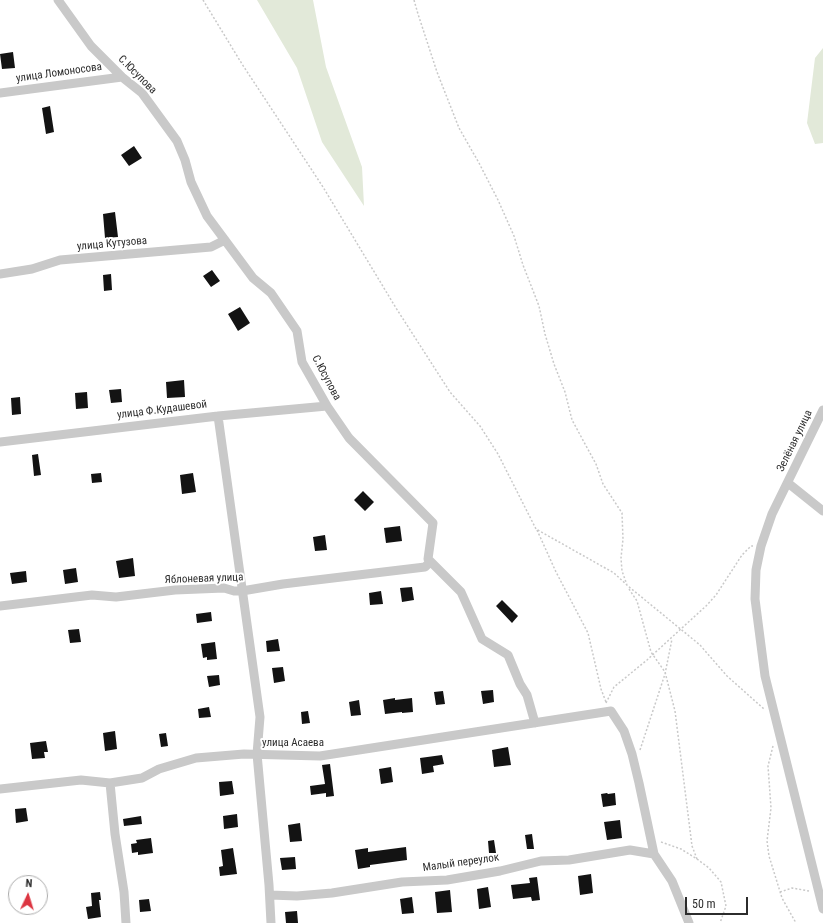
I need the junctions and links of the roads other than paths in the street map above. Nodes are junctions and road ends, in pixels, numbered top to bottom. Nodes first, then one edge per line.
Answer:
1 (58, 0) edge
2 (122, 76) junction
3 (0, 93) edge
4 (225, 240) junction
5 (0, 274) edge
6 (327, 406) junction
7 (823, 410) edge
8 (218, 416) junction
9 (0, 442) edge
10 (788, 483) junction
11 (823, 511) edge
12 (430, 562) junction
13 (242, 591) junction
14 (0, 606) edge
15 (535, 723) junction
16 (257, 754) junction
17 (110, 783) junction
18 (0, 789) edge
19 (654, 854) junction
20 (270, 895) junction
21 (823, 909) edge
22 (126, 923) edge
23 (272, 923) edge
24 (689, 923) edge

1 - 2 street, С.Юсупова
2 - 3 street, улица Ломоносова
2 - 4 street, С.Юсупова
4 - 5 street, улица Кутузова
4 - 6 street, С.Юсупова
6 - 8 street, улица Ф.Кудашевой
6 - 12 street, С.Юсупова
7 - 10 street, Зелёная улица
8 - 9 street, улица Ф.Кудашевой
8 - 13 street
10 - 11 street
10 - 21 street, Зелёная улица
12 - 13 street, Яблоневая улица
12 - 15 street
13 - 14 street, Яблоневая улица
13 - 16 street
15 - 16 street, улица Асаева
15 - 19 street, улица Асаева
16 - 17 street, улица Асаева
16 - 20 street
17 - 18 street, улица Асаева
17 - 22 street
19 - 20 street, Малый переулок
19 - 24 street
20 - 23 street

